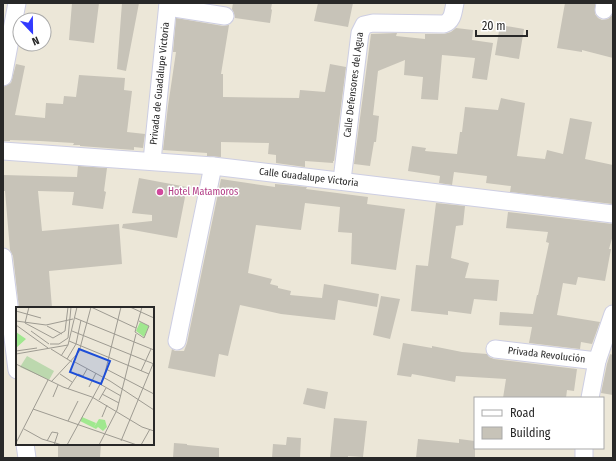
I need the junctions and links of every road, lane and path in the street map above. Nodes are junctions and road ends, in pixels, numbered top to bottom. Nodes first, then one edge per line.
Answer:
1 (456, 3) edge
2 (168, 5) edge
3 (12, 8) edge
4 (225, 16) dead end
5 (3, 77) edge
6 (3, 152) edge
7 (152, 161) junction
8 (213, 166) junction
9 (342, 180) junction
10 (613, 214) edge
11 (3, 257) edge
12 (6, 306) edge
13 (613, 314) edge
14 (177, 341) dead end
15 (495, 349) dead end
16 (597, 362) junction
17 (16, 364) edge
18 (590, 397) edge
19 (25, 445) edge
20 (27, 458) edge

1 - 9 street, Calle Defensores del Agua
2 - 4 street, Privada de Guadalupe Victoria
2 - 7 street, Privada de Guadalupe Victoria
3 - 5 street
6 - 7 street, Calle Guadalupe Victoria
7 - 8 street, Calle Guadalupe Victoria
8 - 9 street, Calle Guadalupe Victoria
8 - 14 street
9 - 10 street, Calle Guadalupe Victoria
11 - 12 street
12 - 17 street
13 - 16 street
15 - 16 street, Privada Revolución
16 - 18 street
19 - 20 street

